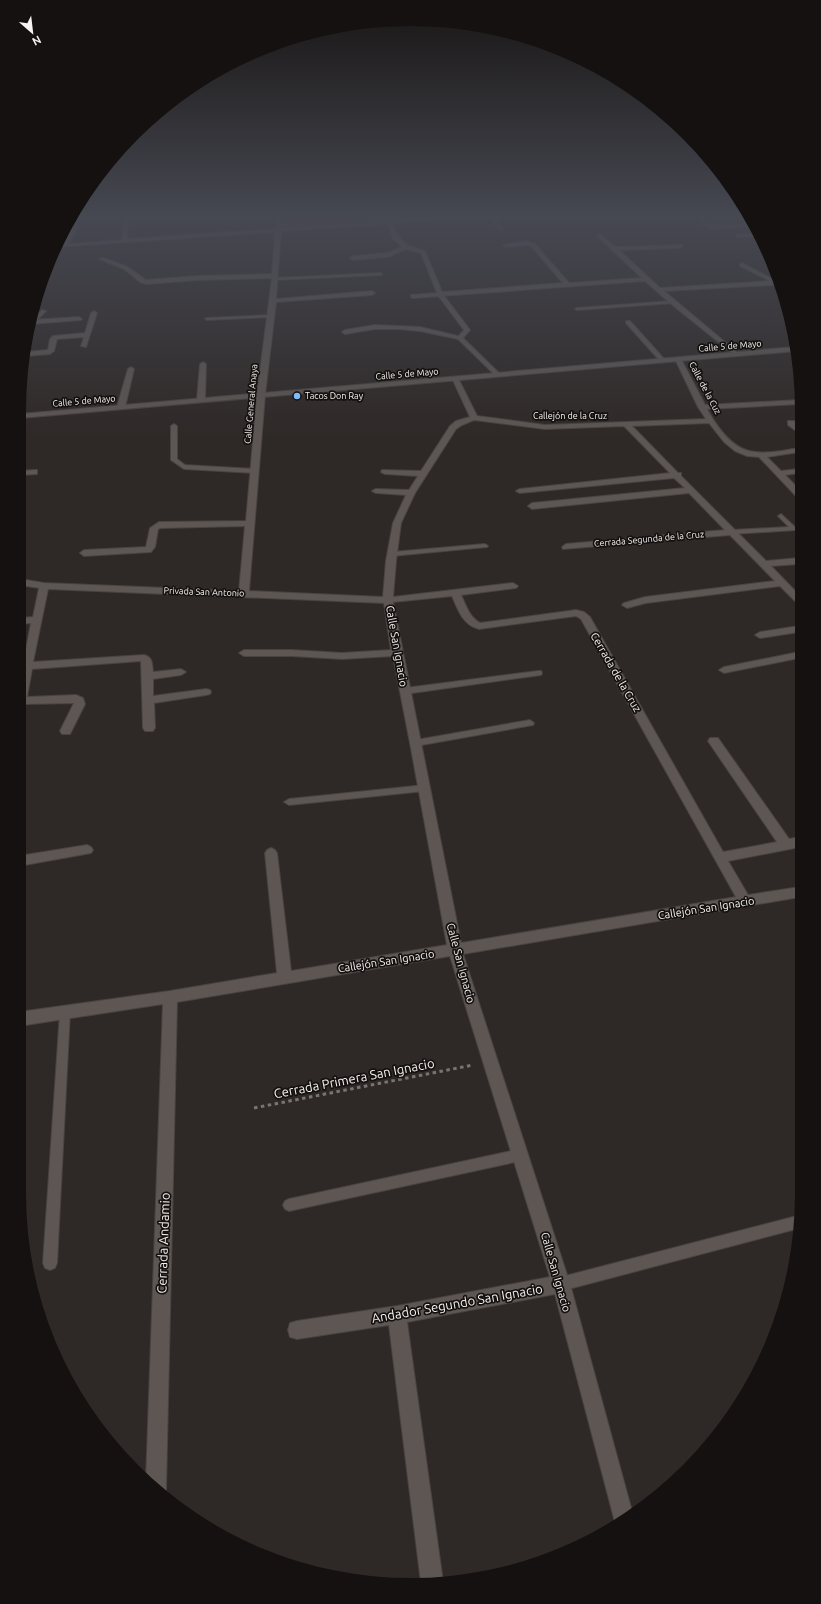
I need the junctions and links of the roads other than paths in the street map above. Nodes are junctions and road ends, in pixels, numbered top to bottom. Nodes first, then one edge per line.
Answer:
1 (274, 292) edge
2 (467, 292) edge
3 (661, 292) edge
4 (372, 294) dead end
5 (440, 294) junction
6 (413, 296) dead end
7 (273, 301) junction
8 (672, 302) junction
9 (577, 309) dead end
10 (44, 311) dead end
11 (94, 313) dead end
12 (38, 316) edge
13 (271, 316) junction
14 (79, 319) dead end
15 (207, 319) dead end
16 (36, 322) edge
17 (628, 322) dead end
18 (345, 332) dead end
19 (88, 335) junction
20 (460, 338) junction
21 (84, 346) dead end
22 (790, 349) edge
23 (30, 354) edge
24 (736, 354) junction
25 (678, 359) junction
26 (663, 361) junction
27 (203, 364) dead end
28 (131, 369) dead end
29 (498, 375) junction
30 (455, 378) junction
31 (262, 395) junction
32 (201, 400) junction
33 (795, 402) edge
34 (121, 407) junction
35 (702, 407) junction
36 (26, 415) edge
37 (474, 418) junction
38 (710, 421) junction
39 (791, 423) dead end
40 (627, 425) junction
41 (174, 426) dead end
42 (795, 427) edge
43 (795, 451) edge
44 (761, 455) junction
45 (795, 471) edge
46 (34, 472) dead end
47 (255, 472) junction
48 (385, 472) dead end
49 (26, 473) edge
50 (781, 473) junction
51 (424, 474) junction
52 (678, 476) junction
53 (795, 489) edge
54 (692, 490) junction
55 (376, 491) dead end
56 (520, 491) dead end
57 (411, 493) junction
58 (532, 506) dead end
59 (781, 516) dead end
60 (251, 523) junction
61 (732, 532) junction
62 (485, 546) dead end
63 (566, 547) dead end
64 (84, 554) dead end
65 (392, 554) junction
66 (795, 561) edge
67 (764, 564) junction
68 (26, 583) edge
69 (782, 583) junction
70 (44, 586) junction
71 (512, 586) dead end
72 (244, 593) junction
73 (456, 593) junction
74 (795, 596) edge
75 (388, 600) junction
76 (627, 605) dead end
77 (36, 620) junction
78 (26, 621) edge
79 (795, 630) edge
80 (760, 635) dead end
81 (244, 653) dead end
82 (397, 653) junction
83 (795, 656) edge
84 (28, 666) junction
85 (724, 670) dead end
86 (182, 672) dead end
87 (538, 673) dead end
88 (26, 675) edge
89 (147, 676) junction
90 (405, 691) junction
91 (206, 692) dead end
92 (148, 700) junction
93 (26, 702) edge
94 (530, 723) dead end
95 (149, 728) dead end
96 (66, 731) dead end
97 (714, 741) dead end
98 (416, 743) junction
99 (425, 788) junction
100 (289, 802) dead end
101 (795, 843) edge
102 (785, 844) junction
103 (87, 850) dead end
104 (271, 853) dead end
105 (721, 857) junction
106 (26, 860) edge
107 (795, 893) edge
108 (746, 902) junction
109 (455, 949) junction
110 (285, 978) junction
111 (170, 997) junction
112 (65, 1012) junction
113 (26, 1018) edge
114 (520, 1155) junction
115 (289, 1205) dead end
116 (794, 1223) edge
117 (50, 1263) dead end
118 (561, 1284) junction
119 (397, 1315) junction
120 (297, 1330) dead end
121 (156, 1482) edge
122 (622, 1514) edge
123 (431, 1577) edge

1 - 7 street, Calle General Anaya
2 - 5 street
3 - 8 street
4 - 7 street
5 - 6 street
5 - 20 street
7 - 13 street, Calle General Anaya
8 - 9 lane
8 - 24 street
10 - 12 lane
11 - 19 street
13 - 15 lane
13 - 31 street, Calle General Anaya
14 - 16 street
17 - 26 street
18 - 20 street
19 - 21 street
19 - 23 street
20 - 29 street
22 - 24 street, Calle 5 de Mayo
24 - 25 street, Calle 5 de Mayo
25 - 26 street, Calle 5 de Mayo
25 - 35 street, Calle de la Cuz
26 - 29 street, Calle 5 de Mayo
27 - 32 street
28 - 34 street
29 - 30 street, Calle 5 de Mayo
30 - 31 street, Calle 5 de Mayo
30 - 37 street
31 - 32 street, Calle 5 de Mayo
31 - 47 street, Calle General Anaya
32 - 34 street, Calle 5 de Mayo
33 - 35 street
34 - 36 street, Calle 5 de Mayo
35 - 38 street, Calle de la Cuz
37 - 40 street, Callejón de la Cruz
37 - 51 street, Calle San Ignacio
38 - 40 street, Callejón de la Cruz
38 - 44 street, Calle de la Cuz
39 - 42 street
40 - 52 street
41 - 47 lane
43 - 44 street, Calle de la Cuz
44 - 50 street
45 - 50 street
46 - 49 street
47 - 60 street, Calle General Anaya
48 - 51 street
50 - 53 street
51 - 57 street, Calle San Ignacio
52 - 54 street
52 - 56 street
54 - 58 street
54 - 61 street
55 - 57 street
57 - 65 street, Calle San Ignacio
59 - 61 lane
60 - 64 street
60 - 72 street, Calle General Anaya
61 - 63 street, Cerrada Segunda de la Cruz
61 - 67 street
62 - 65 lane
65 - 75 street, Calle San Ignacio
66 - 67 street
67 - 69 street
68 - 70 street, Privada San Antonio
69 - 74 street
69 - 76 street
70 - 72 street, Privada San Antonio
70 - 77 street
71 - 73 street, Privada San Antonio
72 - 75 street, Privada San Antonio
73 - 75 street, Privada San Antonio
73 - 105 street, Cerrada de la Cruz
75 - 82 street, Calle San Ignacio
77 - 78 street
77 - 84 street
79 - 80 street
81 - 82 street
82 - 90 street, Calle San Ignacio
83 - 85 street
84 - 88 street
84 - 89 street
86 - 89 street
87 - 90 lane
89 - 92 street
90 - 98 street, Calle San Ignacio
91 - 92 street
92 - 95 street
93 - 96 street
94 - 98 lane
97 - 102 street
98 - 99 street, Calle San Ignacio
99 - 100 lane
99 - 109 street, Calle San Ignacio
101 - 102 street
102 - 105 street
103 - 106 street
104 - 110 street
105 - 108 street
107 - 108 street, Callejón San Ignacio
108 - 109 street, Callejón San Ignacio
109 - 110 street, Callejón San Ignacio
109 - 114 street, Calle San Ignacio
110 - 111 street, Callejón San Ignacio
111 - 112 street, Callejón San Ignacio
111 - 121 street, Cerrada Andamio
112 - 113 street, Callejón San Ignacio
112 - 117 lane
114 - 115 lane
114 - 118 street, Calle San Ignacio
116 - 118 lane, Andador Segundo San Ignacio
118 - 119 street, Andador Segundo San Ignacio
118 - 122 street, Calle San Ignacio
119 - 120 street, Andador Segundo San Ignacio
119 - 123 street

